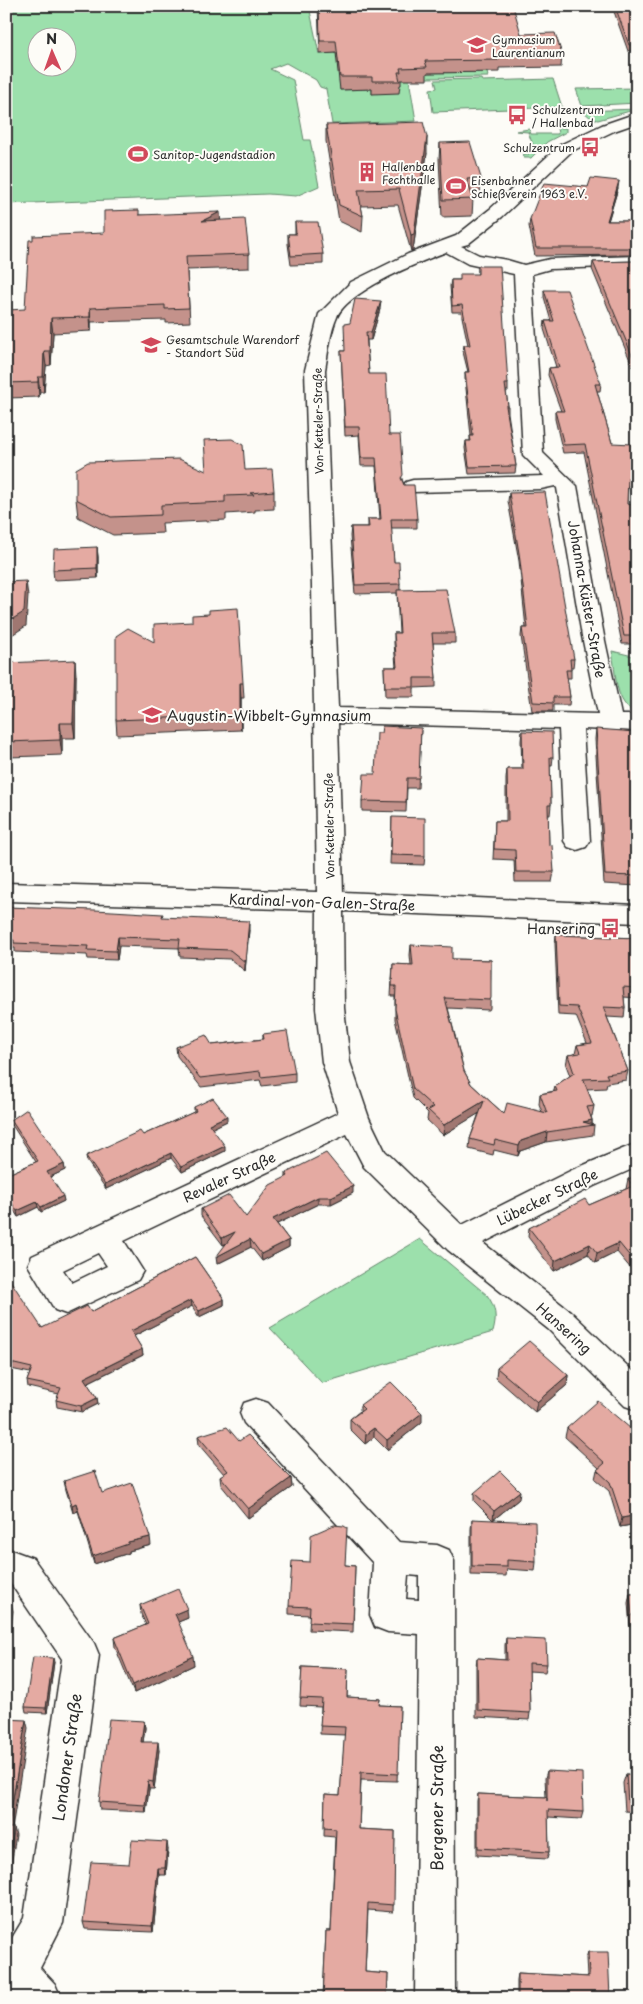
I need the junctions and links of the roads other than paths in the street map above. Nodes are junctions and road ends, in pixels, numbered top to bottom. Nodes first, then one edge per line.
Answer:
1 (637, 118) edge
2 (447, 246) junction
3 (637, 260) edge
4 (523, 272) junction
5 (560, 478) junction
6 (413, 486) edge
7 (326, 715) junction
8 (571, 722) junction
9 (611, 722) junction
10 (637, 723) edge
11 (577, 841) dead end
12 (6, 892) edge
13 (330, 902) junction
14 (637, 914) edge
15 (354, 1118) junction
16 (637, 1154) edge
17 (104, 1236) dead end
18 (459, 1241) junction
19 (637, 1396) edge
20 (256, 1413) dead end
21 (390, 1558) junction
22 (6, 1564) edge
23 (437, 1618) junction
24 (21, 1979) edge
25 (435, 1998) edge

1 - 2 street, Von-Ketteler-Straße
2 - 4 street
2 - 7 street, Von-Ketteler-Straße
3 - 4 street
4 - 5 street, Johanna-Küster-Straße
5 - 6 street
5 - 9 street, Johanna-Küster-Straße
7 - 8 street
7 - 13 street, Von-Ketteler-Straße
8 - 9 street
8 - 11 street
9 - 10 street
12 - 13 street, Kardinal-von-Galen-Straße
13 - 14 street, Kardinal-von-Galen-Straße
13 - 15 street, Hansering
15 - 17 street, Revaler Straße
15 - 18 street, Hansering
16 - 18 street, Lübecker Straße
18 - 19 street, Hansering
20 - 21 street
21 - 23 street, Bergener Straße
21 - 23 street
22 - 24 street, Londoner Straße
23 - 25 street, Bergener Straße

